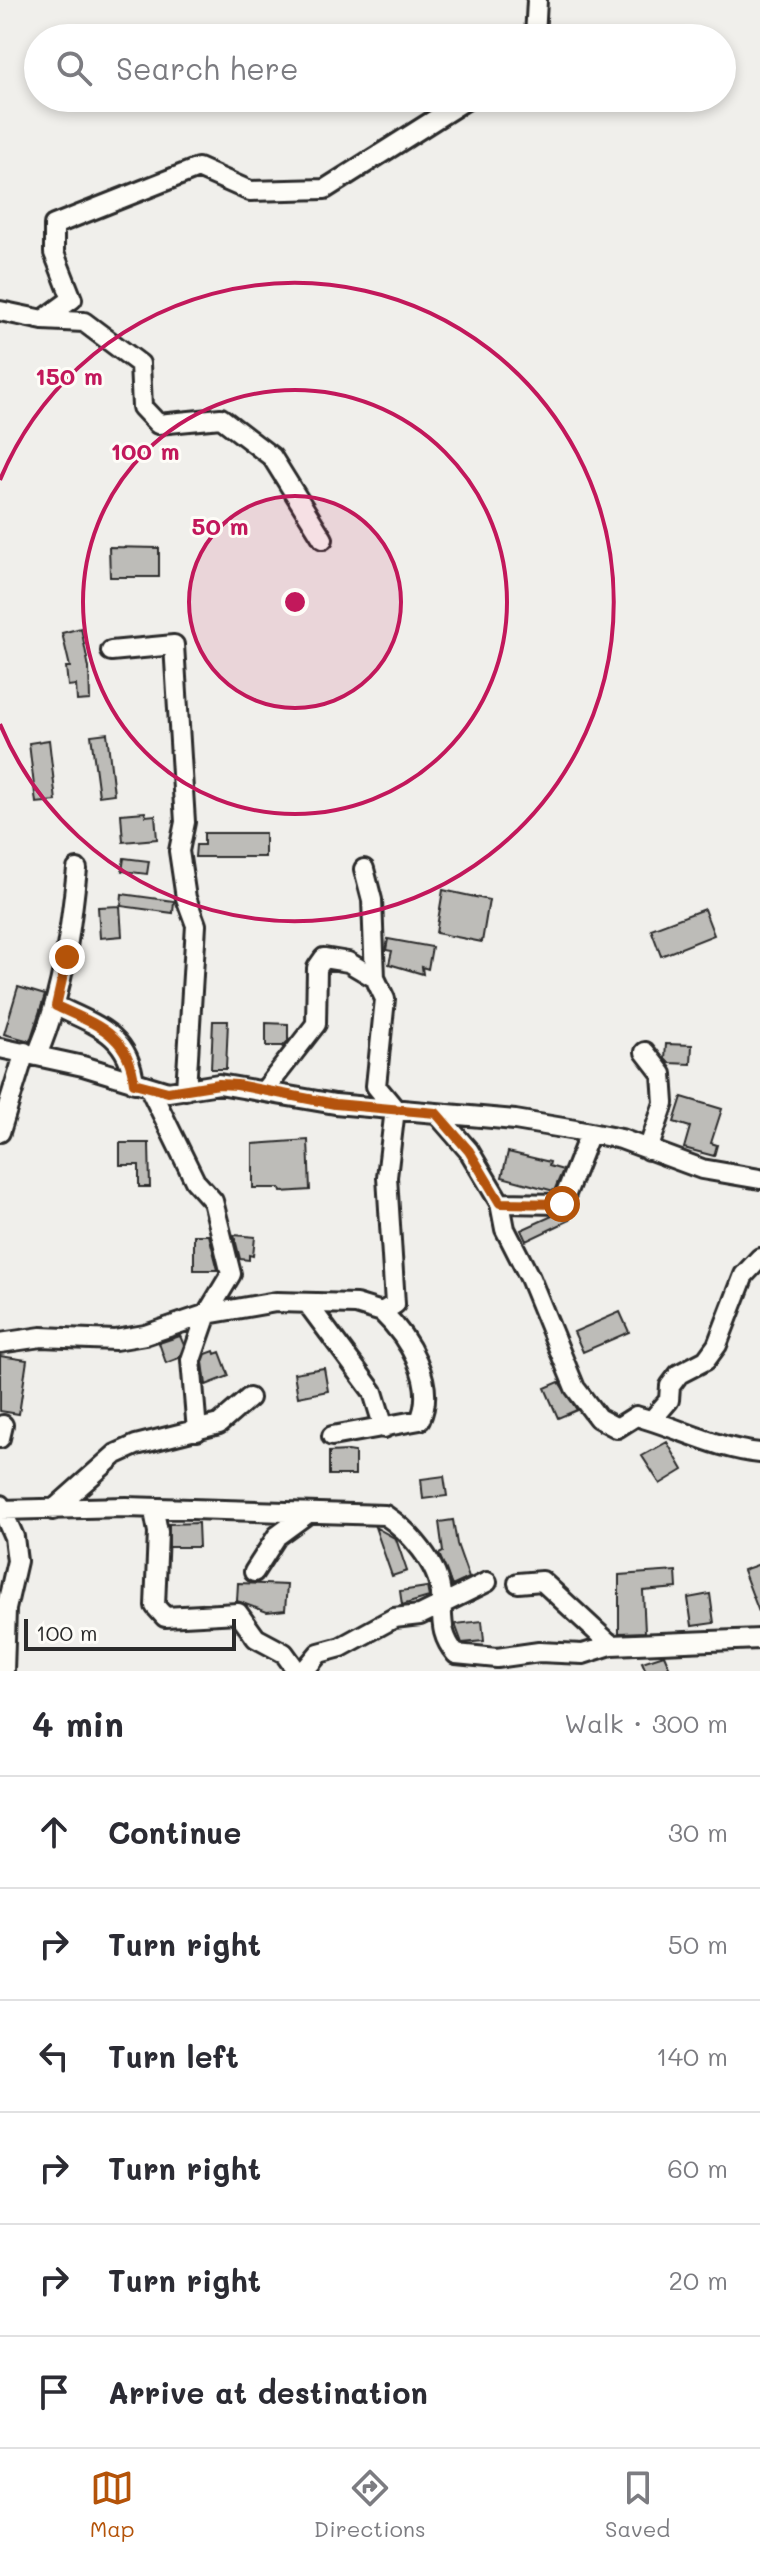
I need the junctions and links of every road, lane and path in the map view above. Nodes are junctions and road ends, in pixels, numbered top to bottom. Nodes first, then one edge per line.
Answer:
1 (537, 0) edge
2 (536, 24) edge
3 (447, 112) edge
4 (0, 311) edge
5 (43, 320) junction
6 (323, 539) dead end
7 (111, 651) dead end
8 (77, 869) dead end
9 (364, 869) dead end
10 (375, 978) junction
11 (56, 1006) junction
12 (0, 1048) edge
13 (645, 1052) dead end
14 (31, 1053) junction
15 (142, 1086) junction
16 (186, 1090) junction
17 (264, 1091) junction
18 (395, 1109) junction
19 (436, 1113) junction
20 (0, 1132) edge
21 (590, 1133) junction
22 (648, 1150) junction
23 (760, 1179) edge
24 (500, 1203) junction
25 (760, 1258) edge
26 (307, 1303) junction
27 (382, 1312) junction
28 (207, 1314) junction
29 (0, 1343) edge
30 (249, 1398) dead end
31 (652, 1420) junction
32 (384, 1428) junction
33 (197, 1431) junction
34 (332, 1436) dead end
35 (738, 1451) junction
36 (760, 1453) edge
37 (760, 1471) edge
38 (1, 1509) edge
39 (53, 1510) junction
40 (154, 1511) junction
41 (307, 1514) junction
42 (254, 1572) dead end
43 (487, 1582) dead end
44 (518, 1583) dead end
45 (440, 1604) junction
46 (760, 1639) edge
47 (611, 1645) junction
48 (4, 1671) edge
49 (297, 1671) edge
50 (304, 1671) edge

1 - 2 street
3 - 5 street
4 - 5 street
5 - 6 street
7 - 16 street
8 - 11 street
9 - 10 street
10 - 17 street
10 - 18 street
11 - 14 street
11 - 15 street
12 - 14 street
13 - 22 street
14 - 15 street
14 - 20 street
15 - 16 street
15 - 28 street
16 - 17 street
17 - 18 street
18 - 19 street
18 - 27 street
19 - 21 street
19 - 24 street
21 - 22 street
21 - 24 street
22 - 23 street
24 - 31 street
25 - 31 street
26 - 27 street
26 - 28 street
26 - 32 street
27 - 32 street
28 - 29 street
28 - 33 street
30 - 33 street
31 - 35 street
32 - 34 street
33 - 39 street
35 - 36 street
35 - 37 street
38 - 39 street
38 - 48 street
39 - 40 street
40 - 41 street
40 - 49 street
41 - 42 street
41 - 45 street
43 - 45 street
44 - 47 street
45 - 47 street
45 - 50 street
46 - 47 street

